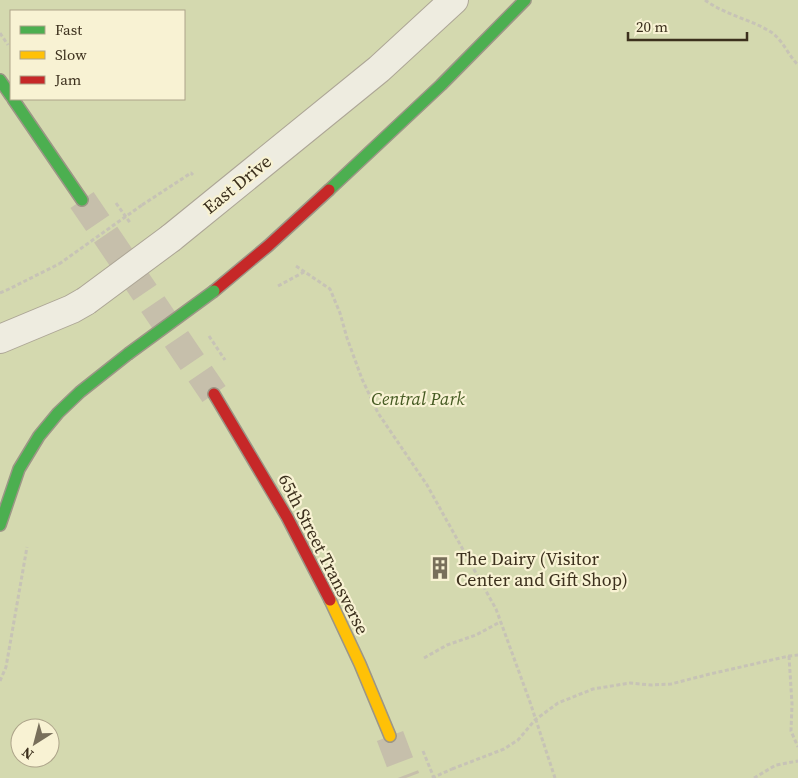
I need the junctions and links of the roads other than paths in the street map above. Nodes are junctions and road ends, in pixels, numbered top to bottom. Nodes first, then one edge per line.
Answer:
1 (454, 0) edge
2 (525, 0) edge
3 (0, 80) edge
4 (10, 94) edge
5 (14, 100) edge
6 (82, 200) tunnel mouth
7 (0, 339) edge
8 (214, 394) tunnel mouth
9 (0, 524) edge
10 (390, 736) tunnel mouth

1 - 7 street, East Drive, bridge
2 - 9 street, bridge
3 - 4 street
5 - 6 street
8 - 10 street, 65th Street Transverse

